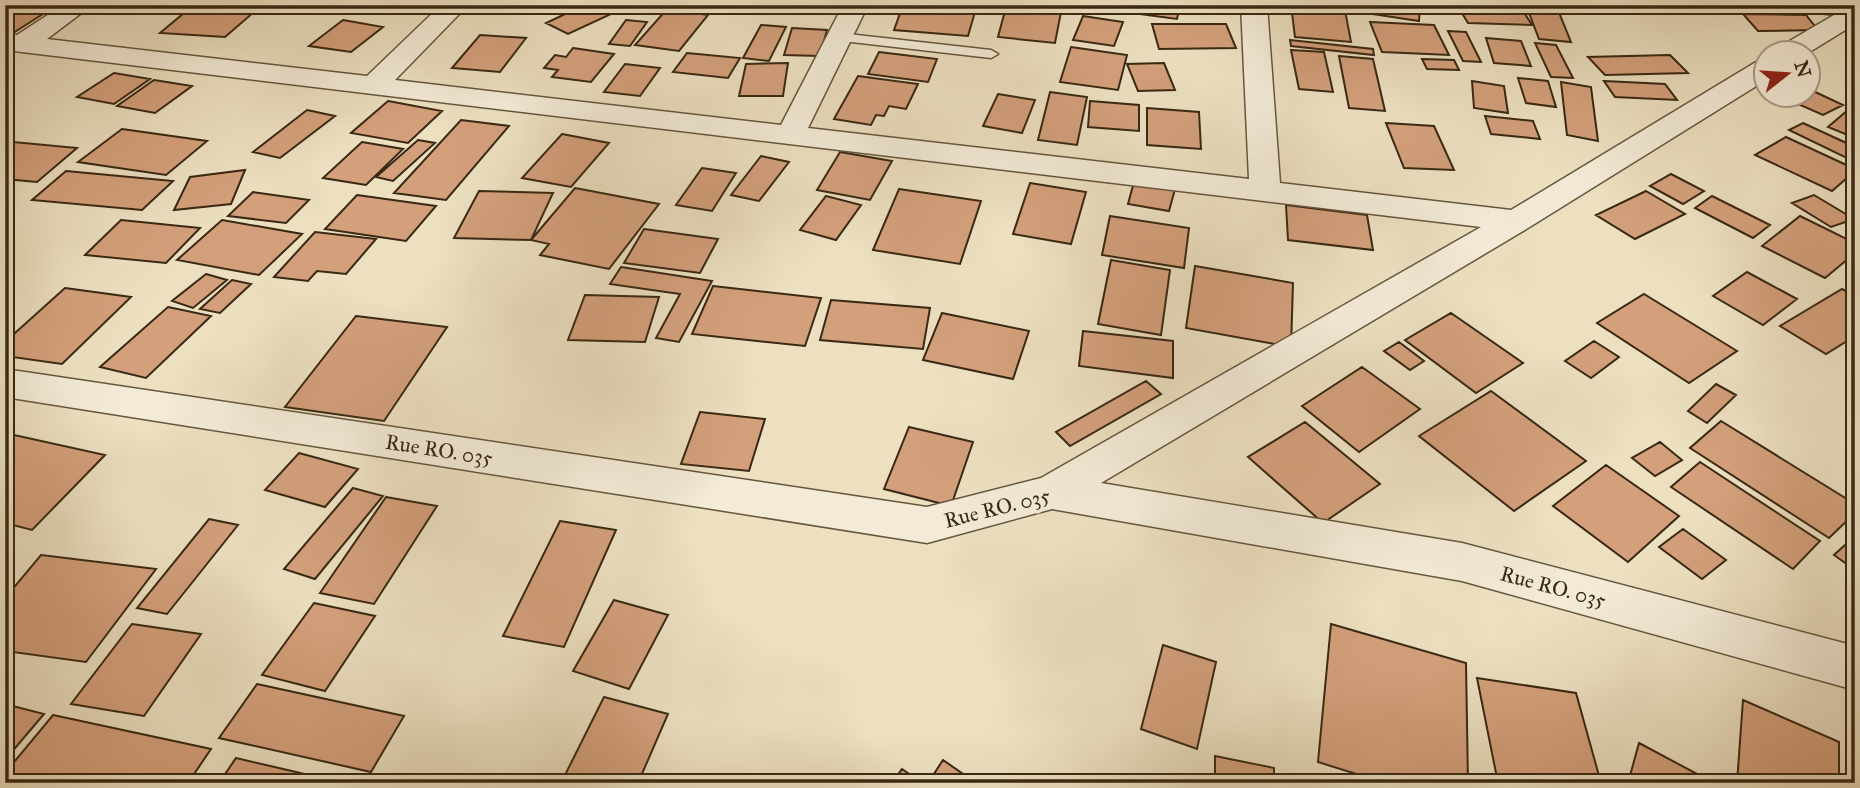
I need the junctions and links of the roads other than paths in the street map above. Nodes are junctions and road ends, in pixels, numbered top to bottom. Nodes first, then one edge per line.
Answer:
1 (80, 5) edge
2 (456, 5) edge
3 (856, 5) edge
4 (1254, 5) edge
5 (1807, 5) edge
6 (1855, 11) edge
7 (839, 37) junction
8 (1812, 38) edge
9 (14, 43) edge
10 (991, 54) dead end
11 (1752, 77) edge
12 (373, 86) junction
13 (790, 135) junction
14 (1265, 191) junction
15 (1516, 221) junction
16 (5, 383) edge
17 (1052, 492) junction
18 (1855, 668) edge

1 - 9 street
2 - 12 street
3 - 7 street
4 - 14 street
5 - 6 street
6 - 8 street
7 - 10 lane
7 - 13 street
9 - 12 street
11 - 15 street
12 - 13 street
13 - 14 street
14 - 15 street
15 - 17 street
16 - 17 street, Rue RO. 035
17 - 18 street, Rue RO. 035

